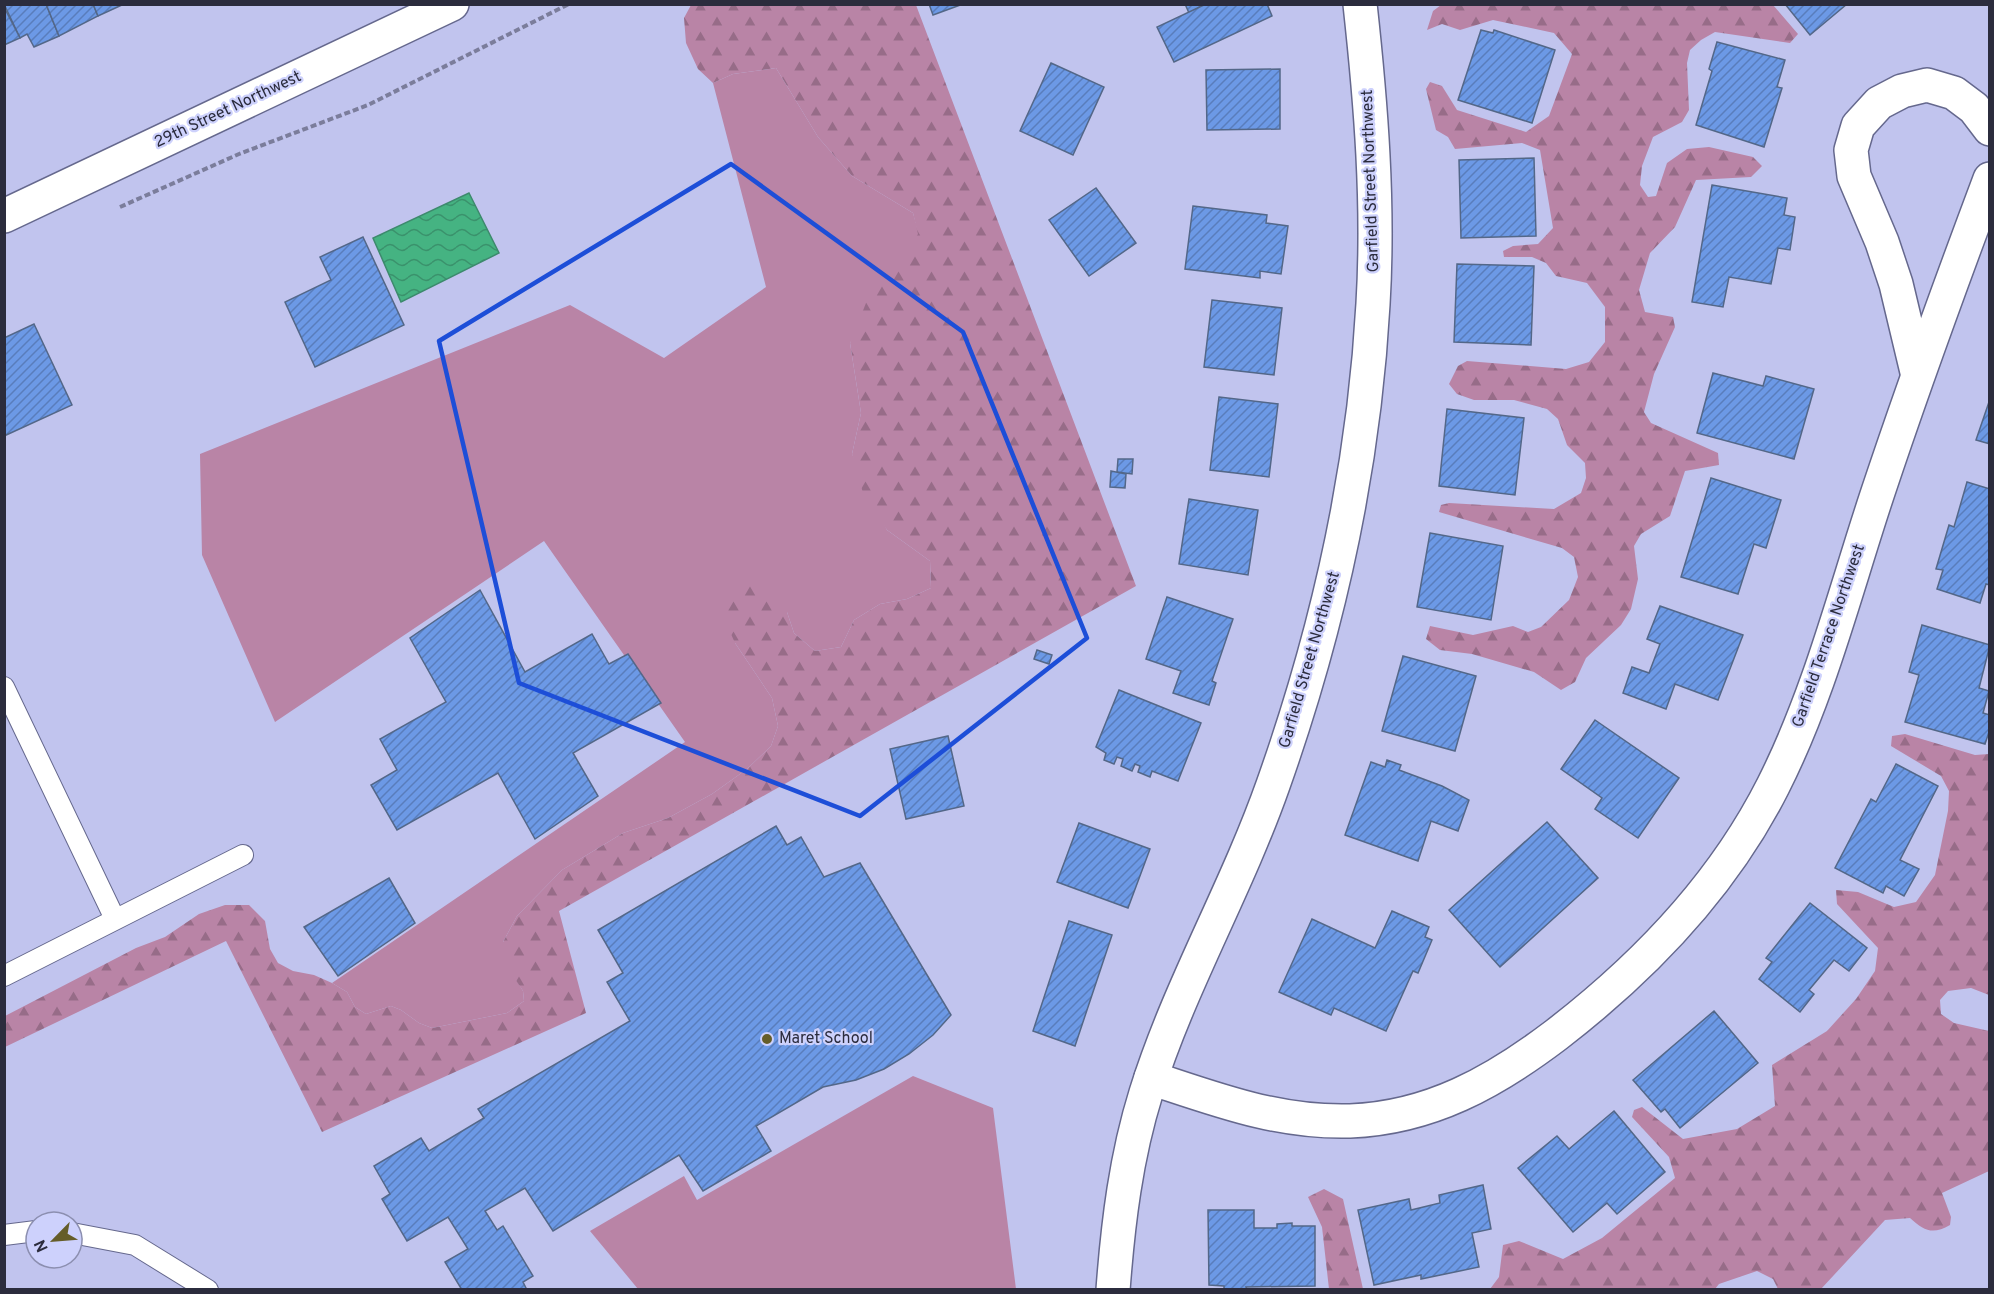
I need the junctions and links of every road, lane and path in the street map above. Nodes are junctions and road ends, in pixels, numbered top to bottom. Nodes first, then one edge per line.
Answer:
1 (452, 4) edge
2 (569, 4) edge
3 (1360, 4) edge
4 (1989, 129) edge
5 (1989, 179) edge
6 (111, 211) dead end
7 (4, 216) edge
8 (1917, 372) junction
9 (4, 687) edge
10 (243, 855) dead end
11 (115, 920) junction
12 (4, 976) edge
13 (1151, 1078) junction
14 (24, 1232) edge
15 (4, 1235) edge
16 (84, 1235) edge
17 (208, 1290) edge
18 (1113, 1290) edge

1 - 7 street, 29th Street Northwest
2 - 6 path
3 - 13 street, Garfield Street Northwest
4 - 8 street
5 - 8 street, Garfield Terrace Northwest
8 - 13 street, Garfield Terrace Northwest
9 - 11 lane
10 - 11 lane
11 - 12 lane
13 - 18 street, Garfield Street Northwest
14 - 15 lane
16 - 17 lane

